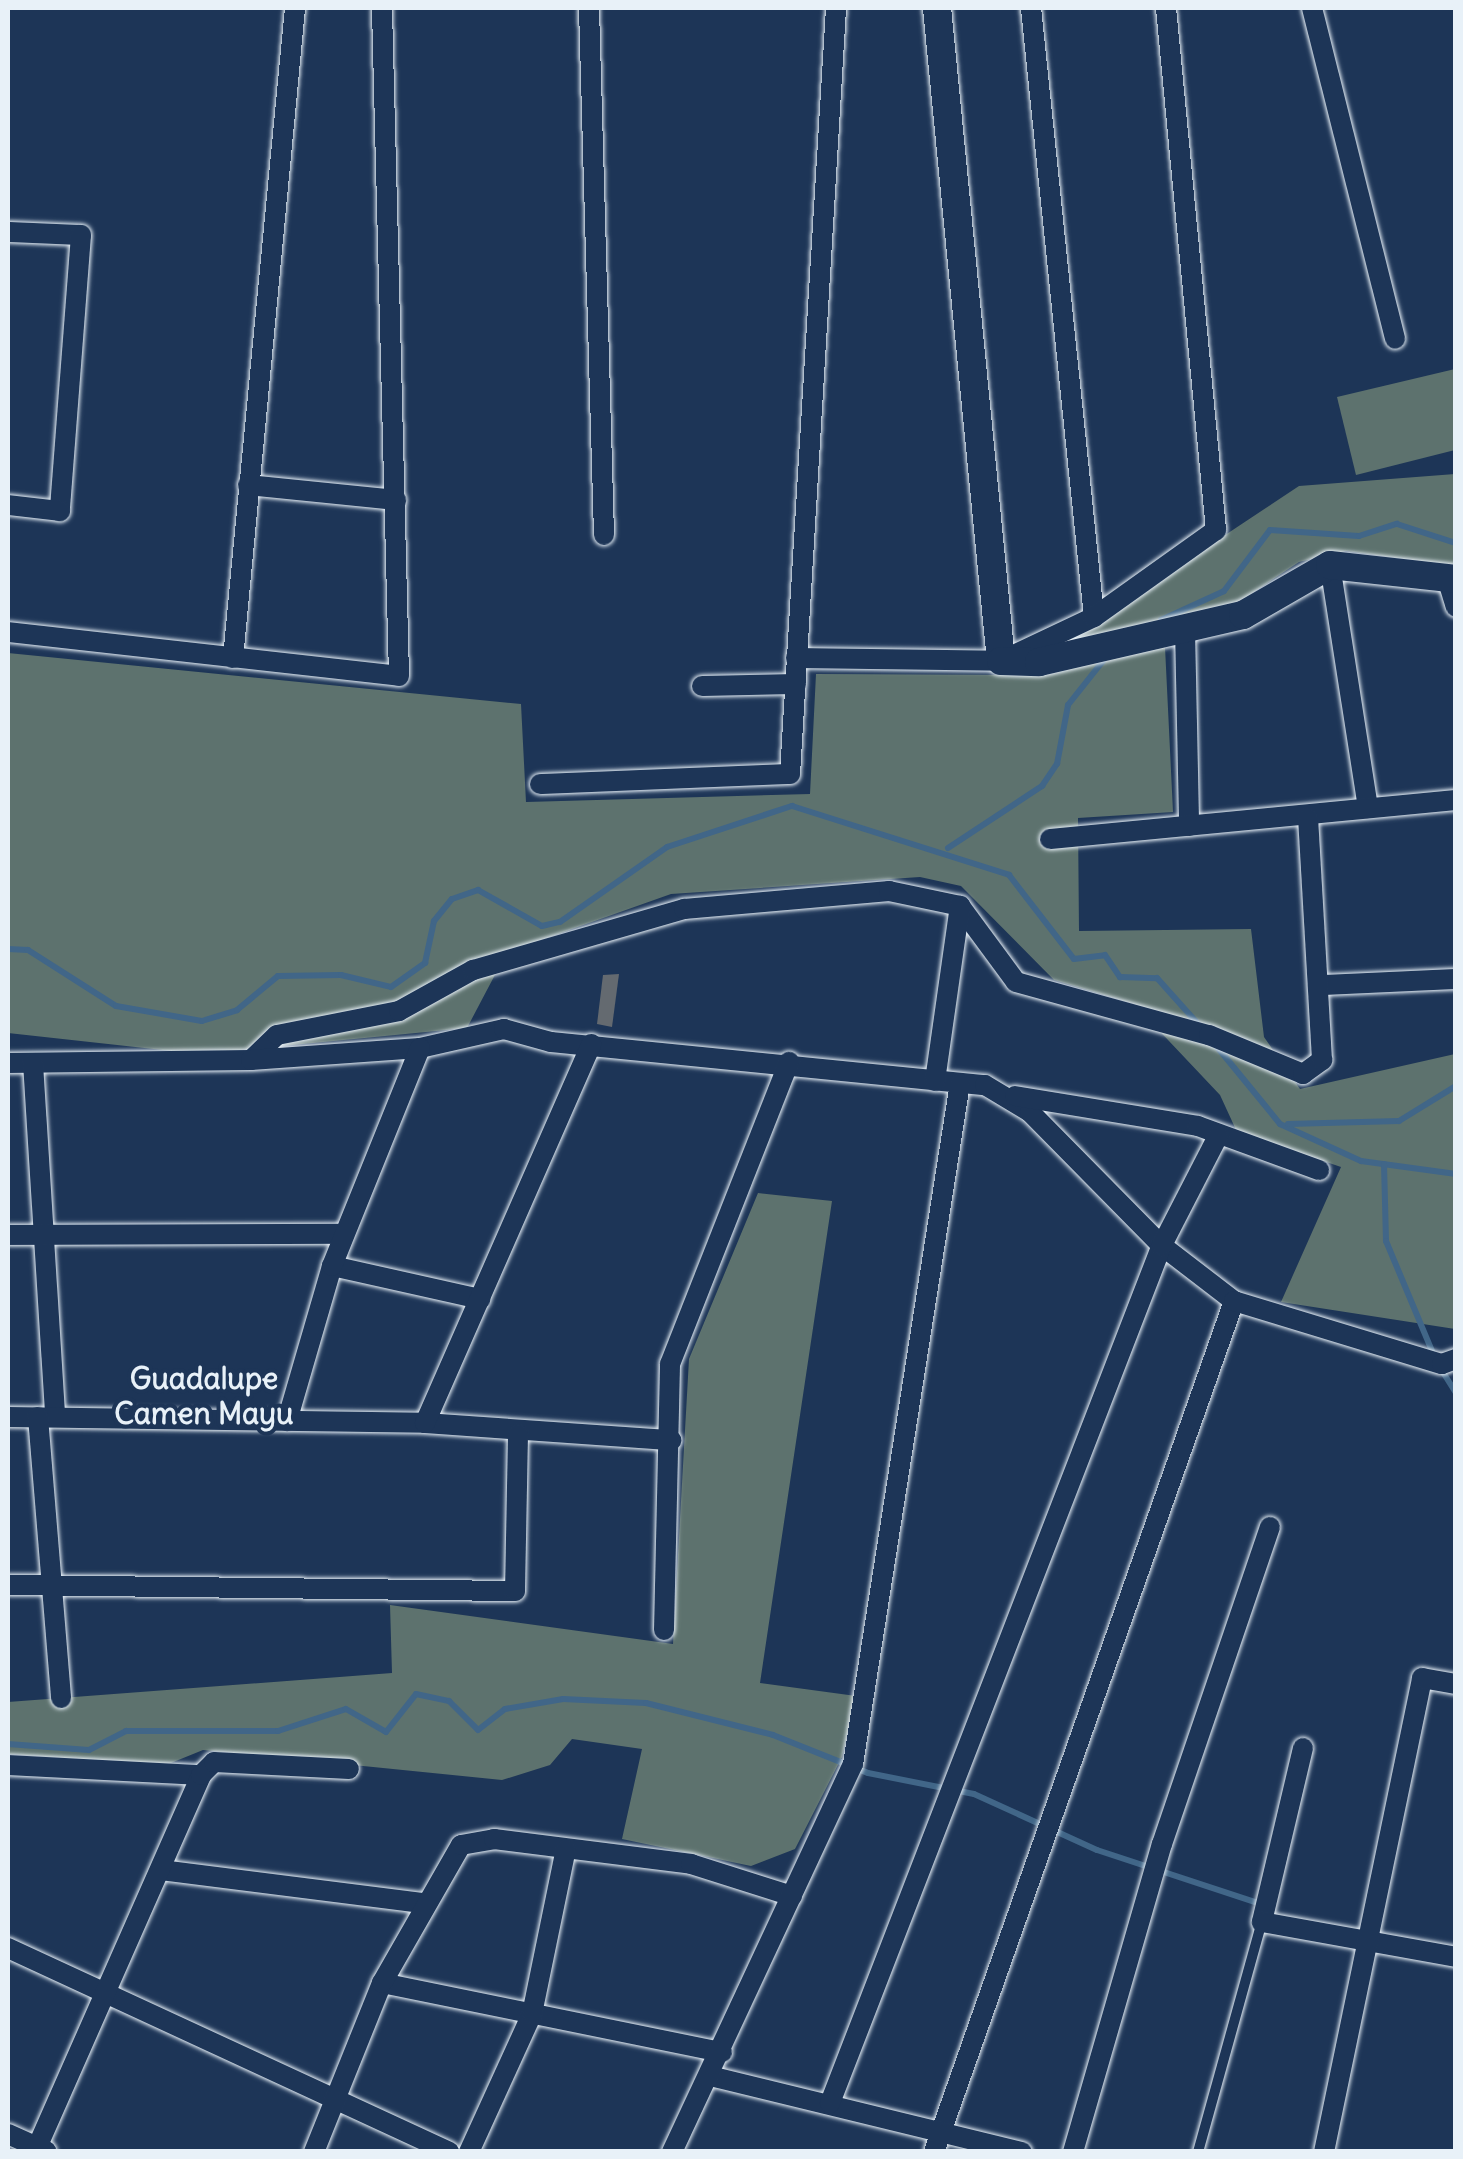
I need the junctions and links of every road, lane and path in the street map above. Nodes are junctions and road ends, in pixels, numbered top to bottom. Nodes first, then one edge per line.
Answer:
1 (295, 8) edge
2 (382, 8) edge
3 (589, 8) edge
4 (836, 8) edge
5 (938, 8) edge
6 (1031, 8) edge
7 (1166, 8) edge
8 (1312, 8) edge
9 (8, 232) edge
10 (1395, 339) dead end
11 (248, 485) junction
12 (396, 500) junction
13 (8, 505) edge
14 (604, 535) dead end
15 (1330, 565) junction
16 (1451, 578) edge
17 (1456, 608) edge
18 (1094, 617) junction
19 (1185, 629) junction
20 (8, 632) edge
21 (233, 658) junction
22 (796, 658) junction
23 (1001, 661) junction
24 (796, 684) junction
25 (702, 686) dead end
26 (540, 784) dead end
27 (1456, 800) edge
28 (1368, 808) junction
29 (1308, 818) junction
30 (1188, 826) junction
31 (1050, 839) dead end
32 (960, 906) junction
33 (1456, 980) edge
34 (1323, 985) junction
35 (591, 1044) junction
36 (420, 1048) junction
37 (251, 1060) junction
38 (8, 1062) edge
39 (33, 1062) junction
40 (789, 1062) junction
41 (935, 1081) junction
42 (960, 1083) junction
43 (1008, 1095) junction
44 (1218, 1136) junction
45 (1319, 1170) dead end
46 (42, 1234) junction
47 (344, 1234) junction
48 (8, 1235) edge
49 (1162, 1246) junction
50 (332, 1266) junction
51 (480, 1298) junction
52 (1234, 1302) junction
53 (1456, 1359) edge
54 (47, 1416) junction
55 (8, 1417) edge
56 (287, 1421) junction
57 (425, 1423) junction
58 (518, 1434) junction
59 (671, 1440) junction
60 (1270, 1527) dead end
61 (8, 1584) edge
62 (52, 1585) junction
63 (664, 1630) dead end
64 (1456, 1684) edge
65 (61, 1698) dead end
66 (1303, 1748) dead end
67 (8, 1765) edge
68 (348, 1769) dead end
69 (201, 1775) junction
70 (566, 1849) junction
71 (161, 1870) junction
72 (792, 1896) junction
73 (422, 1903) junction
74 (1262, 1922) junction
75 (1367, 1937) junction
76 (8, 1948) edge
77 (1456, 1957) edge
78 (382, 1983) junction
79 (108, 1990) junction
80 (532, 2014) junction
81 (722, 2052) junction
82 (710, 2076) junction
83 (339, 2096) junction
84 (830, 2103) junction
85 (8, 2134) edge
86 (938, 2142) edge
87 (40, 2150) edge
88 (314, 2152) edge
89 (449, 2152) edge
90 (469, 2152) edge
91 (672, 2152) edge
92 (1022, 2152) edge
93 (1073, 2152) edge
94 (1198, 2152) edge
95 (1324, 2152) edge

1 - 11 street
2 - 12 street
3 - 14 street
4 - 22 street
5 - 23 street
6 - 18 street
7 - 18 street
8 - 10 street
9 - 13 street
11 - 12 street
11 - 21 street
12 - 21 street
15 - 16 street
15 - 19 street
15 - 28 street
16 - 17 street
18 - 23 street
19 - 23 street
19 - 30 street
20 - 21 street
22 - 23 street
22 - 24 street
24 - 25 street
24 - 26 street
27 - 28 street
28 - 29 street
29 - 30 street
29 - 34 street
30 - 31 street
32 - 34 street
32 - 37 street
32 - 41 street
33 - 34 street
35 - 36 street
35 - 40 street
35 - 51 street
36 - 37 street
36 - 47 street
37 - 39 street
38 - 39 street
39 - 46 street
40 - 41 street
40 - 59 street
41 - 42 street
42 - 43 street
42 - 72 street
43 - 44 street
43 - 49 street
44 - 45 street
44 - 49 street
46 - 47 street
46 - 48 street
46 - 54 street
47 - 50 street
49 - 52 street
49 - 84 street
50 - 51 street
50 - 56 street
51 - 57 street
52 - 53 street
52 - 86 street
54 - 55 street
54 - 56 street
54 - 62 street
56 - 57 street
57 - 58 street
58 - 59 street
58 - 62 street
59 - 63 street
60 - 93 street
61 - 62 street
62 - 65 street
64 - 75 street
66 - 74 street
67 - 69 street
68 - 69 street
69 - 71 street
70 - 72 street
70 - 73 street
70 - 80 street
71 - 73 street
71 - 79 street
72 - 81 street
73 - 78 street
74 - 75 street
74 - 94 lane
75 - 77 street
75 - 95 street
76 - 79 street
78 - 80 street
78 - 83 street
79 - 83 street
79 - 87 street
80 - 81 street
80 - 90 street
81 - 82 street
82 - 84 street
82 - 91 street
83 - 88 street
83 - 89 street
84 - 86 street
85 - 87 street
86 - 92 street

